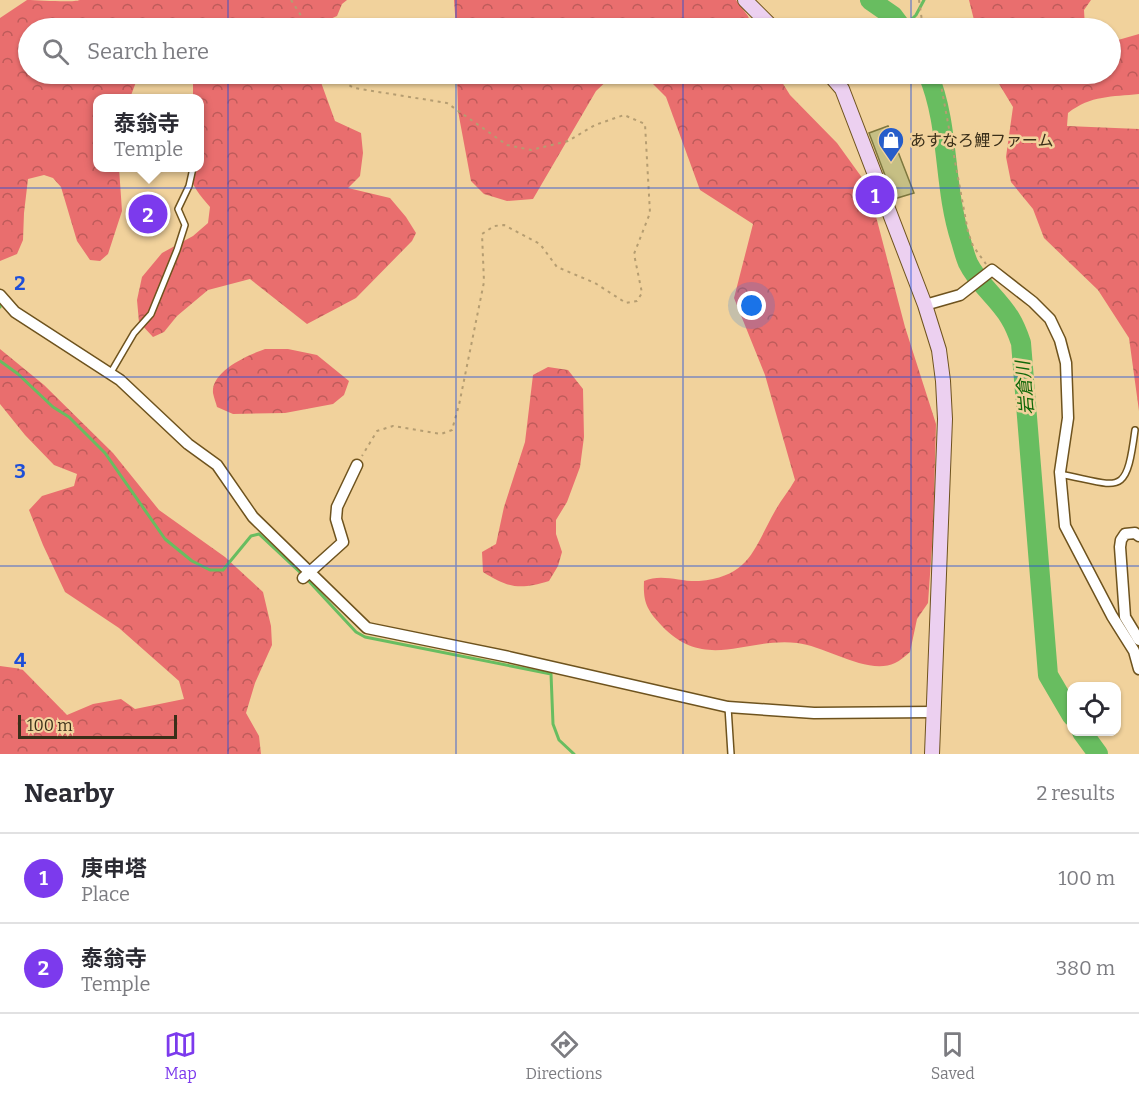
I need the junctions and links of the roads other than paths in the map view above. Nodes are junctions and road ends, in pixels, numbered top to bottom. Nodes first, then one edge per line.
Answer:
1 (745, 0) edge
2 (763, 18) edge
3 (838, 84) edge
4 (193, 172) edge
5 (0, 295) edge
6 (925, 305) junction
7 (110, 374) junction
8 (1135, 430) dead end
9 (357, 465) road end
10 (1060, 474) junction
11 (1139, 536) edge
12 (306, 575) junction
13 (1139, 640) edge
14 (1139, 669) edge
15 (728, 707) junction
16 (934, 712) junction
17 (731, 754) edge
18 (932, 754) edge

1 - 2 street
3 - 6 street
4 - 7 lane
5 - 7 street
6 - 10 street
6 - 16 street
7 - 12 street
8 - 10 lane
9 - 12 street
10 - 14 street
11 - 13 street
12 - 15 street
15 - 16 street
15 - 17 lane
16 - 18 street

